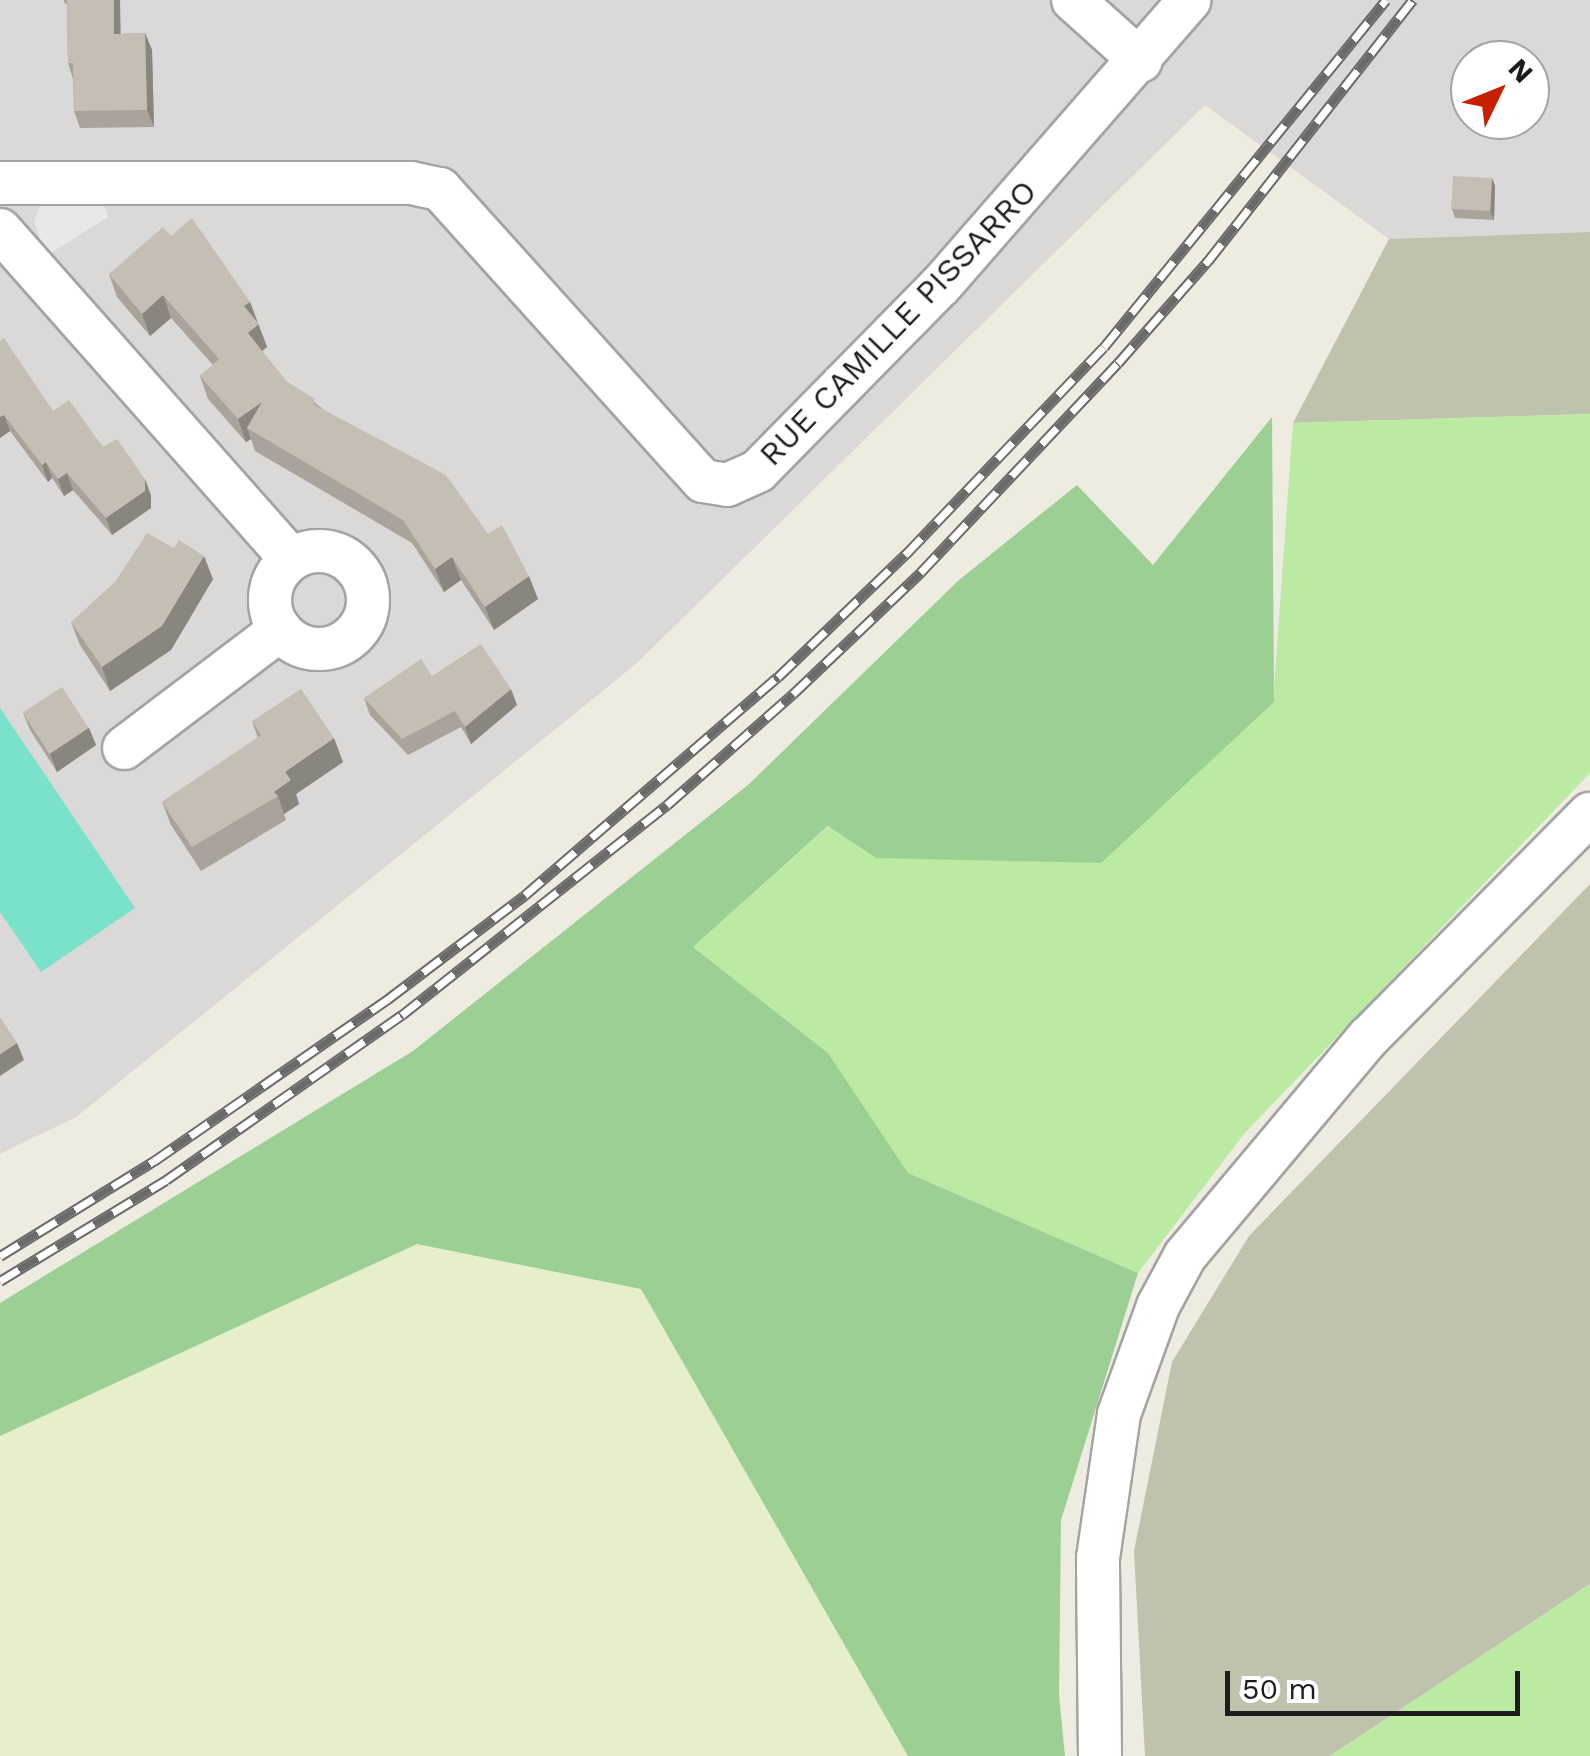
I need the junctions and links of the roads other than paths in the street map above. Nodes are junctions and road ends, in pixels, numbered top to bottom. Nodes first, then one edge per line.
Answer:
1 (1073, 0) edge
2 (1190, 0) edge
3 (1141, 61) junction
4 (0, 183) edge
5 (0, 230) edge
6 (292, 560) junction
7 (280, 630) junction
8 (124, 748) dead end
9 (1590, 814) edge
10 (1100, 1756) edge

1 - 3 street
2 - 3 street, RUE CAMILLE PISSARRO
3 - 4 street, RUE CAMILLE PISSARRO
5 - 6 street
6 - 7 street
6 - 7 street
7 - 8 street
9 - 10 street

